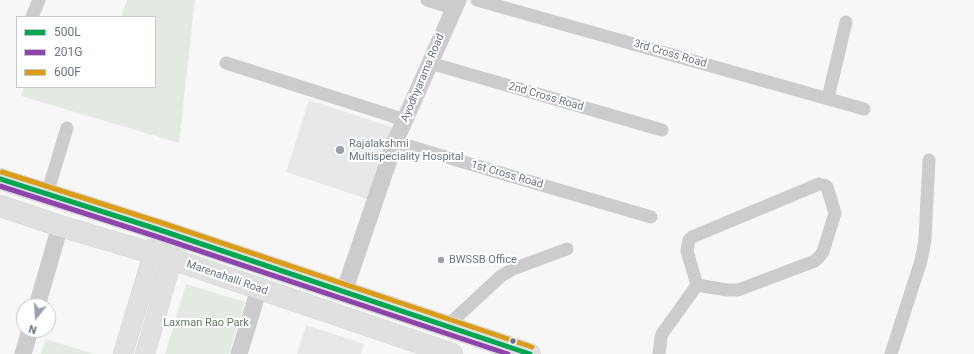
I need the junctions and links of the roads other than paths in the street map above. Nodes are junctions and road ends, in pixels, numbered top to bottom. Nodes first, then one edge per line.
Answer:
1 (39, 0) edge
2 (427, 0) edge
3 (477, 0) edge
4 (455, 4) edge
5 (32, 16) edge
6 (846, 22) dead end
7 (226, 63) dead end
8 (430, 63) junction
9 (828, 98) junction
10 (864, 109) dead end
11 (405, 120) junction
12 (67, 128) dead end
13 (662, 130) dead end
14 (395, 142) junction
15 (929, 160) dead end
16 (0, 179) edge
17 (47, 194) junction
18 (0, 206) edge
19 (651, 217) dead end
20 (60, 226) junction
21 (170, 233) junction
22 (567, 249) dead end
23 (162, 256) junction
24 (697, 285) junction
25 (259, 289) junction
26 (344, 292) junction
27 (39, 298) edge
28 (447, 326) junction
29 (28, 338) edge
30 (23, 354) edge
31 (123, 354) edge
32 (145, 354) edge
33 (239, 354) edge
34 (452, 354) edge
35 (530, 354) edge
36 (660, 354) edge
37 (891, 354) edge

1 - 5 street
2 - 4 street
3 - 9 street, 3rd Cross Road
4 - 8 street, Ayodhyarama Road
6 - 9 street
7 - 11 street
8 - 11 street, Ayodhyarama Road
8 - 13 street, 2nd Cross Road
9 - 10 street, 3rd Cross Road
11 - 14 street, Ayodhyarama Road
12 - 17 street
14 - 19 street, 1st Cross Road
14 - 26 street, Ayodhyarama Road
15 - 37 street
16 - 17 main road
17 - 21 main road
18 - 20 main road, Marenahalli Road
20 - 23 main road, Marenahalli Road
20 - 27 street
21 - 23 main road
21 - 26 main road
22 - 28 street
23 - 25 main road, Marenahalli Road
23 - 31 main road
23 - 32 main road
24 - 24 street
24 - 36 street
25 - 33 street
25 - 34 main road, Marenahalli Road
26 - 28 main road
28 - 35 main road
29 - 30 street

